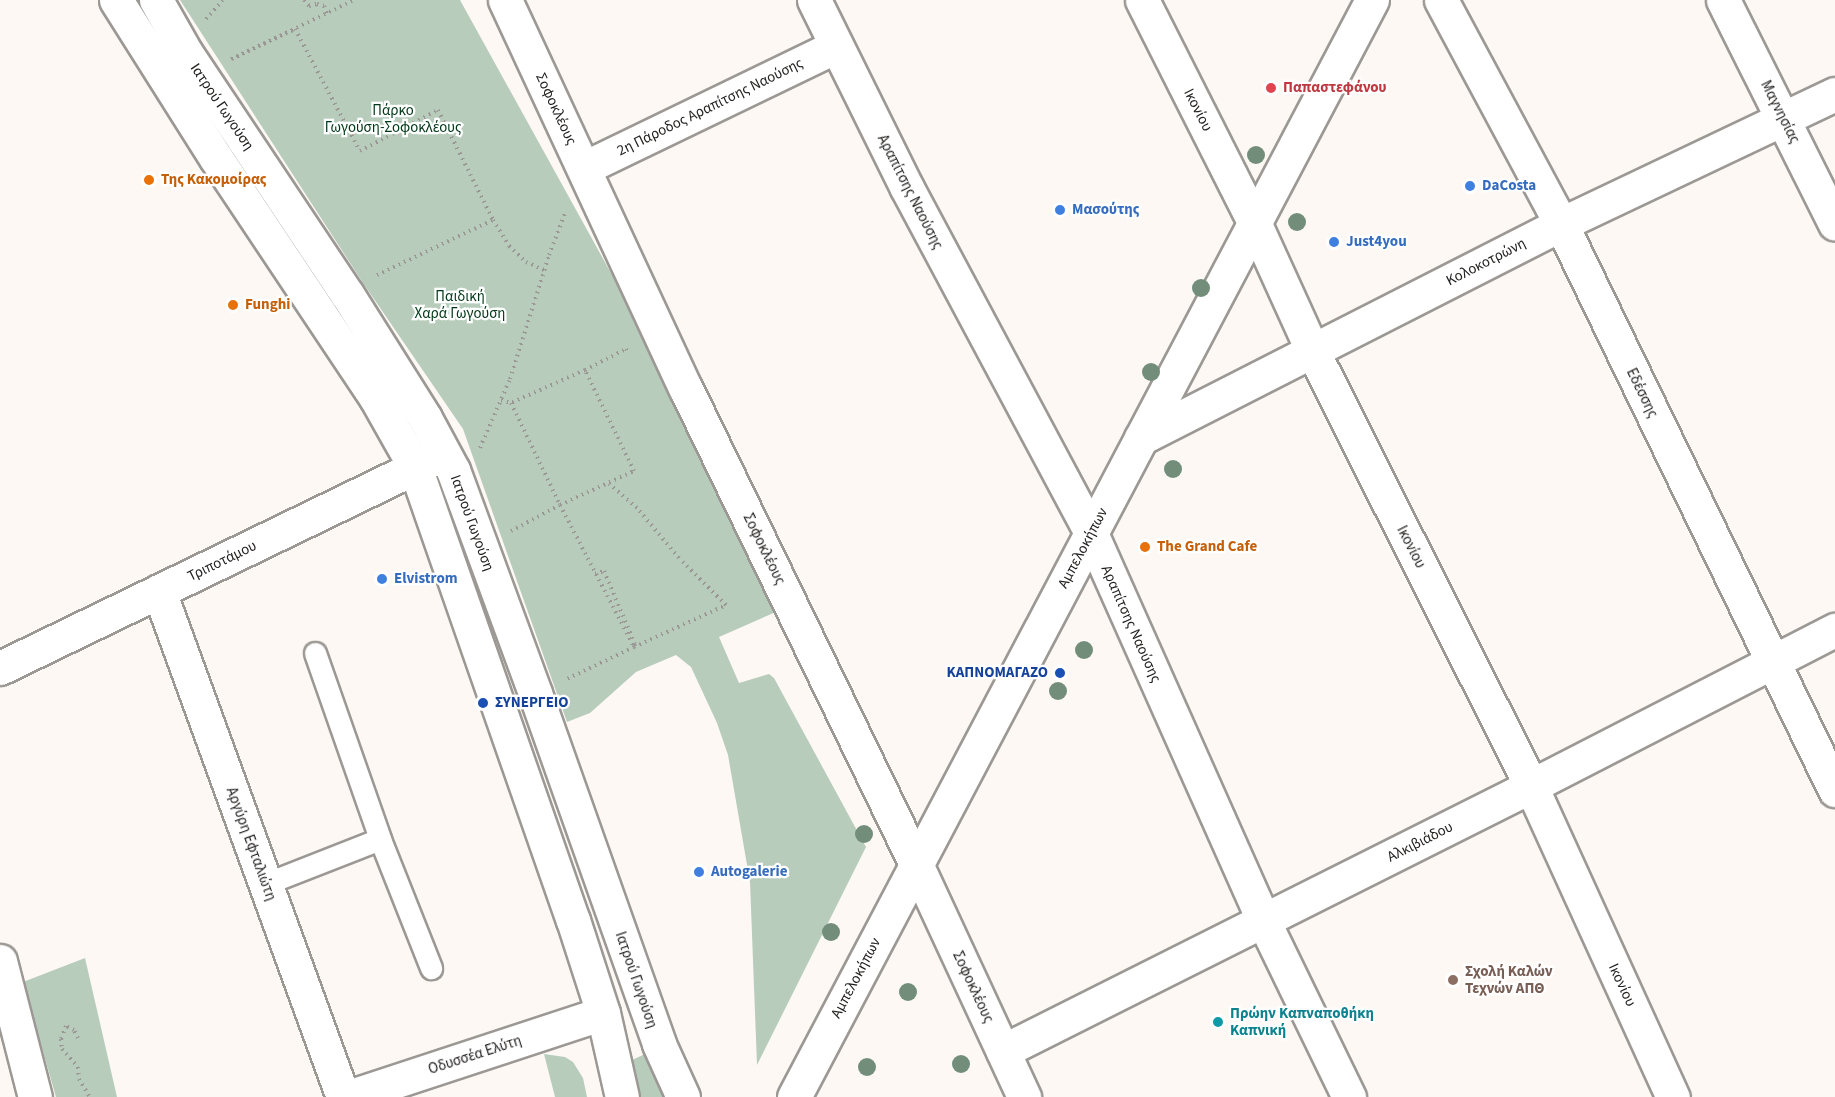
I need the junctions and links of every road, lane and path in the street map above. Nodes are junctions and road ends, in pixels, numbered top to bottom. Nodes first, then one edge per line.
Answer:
1 (116, 0) edge
2 (156, 0) edge
3 (304, 0) edge
4 (354, 0) edge
5 (505, 0) edge
6 (814, 0) edge
7 (1142, 0) edge
8 (1372, 0) edge
9 (1441, 0) edge
10 (1723, 0) edge
11 (327, 13) junction
12 (836, 46) junction
13 (1835, 94) edge
14 (1784, 119) junction
15 (584, 168) junction
16 (493, 220) junction
17 (1254, 222) junction
18 (1561, 224) junction
19 (1835, 224) edge
20 (544, 270) junction
21 (347, 294) junction
22 (1312, 350) junction
23 (632, 359) dead end
24 (585, 369) junction
25 (501, 400) junction
26 (511, 403) junction
27 (1141, 438) junction
28 (478, 452) dead end
29 (444, 453) junction
30 (415, 467) junction
31 (609, 484) junction
32 (560, 505) junction
33 (1091, 532) junction
34 (481, 546) junction
35 (595, 574) junction
36 (159, 591) junction
37 (1835, 630) edge
38 (634, 647) junction
39 (315, 653) dead end
40 (1773, 662) junction
41 (0, 667) edge
42 (535, 693) junction
43 (1531, 786) junction
44 (1835, 790) edge
45 (380, 839) junction
46 (916, 864) junction
47 (265, 884) junction
48 (1263, 920) junction
49 (0, 961) edge
50 (430, 968) dead end
51 (603, 1013) junction
52 (78, 1038) dead end
53 (1003, 1051) junction
54 (91, 1096) edge
55 (35, 1097) edge
56 (343, 1097) edge
57 (348, 1097) edge
58 (622, 1097) edge
59 (683, 1097) edge
60 (794, 1097) edge
61 (1024, 1097) edge
62 (1349, 1097) edge
63 (1673, 1097) edge

1 - 30 street, Ιατρού Γωγούση
2 - 21 street, Ιατρού Γωγούση
3 - 11 path
4 - 11 path
5 - 15 street, Σοφοκλέους
6 - 12 street, Αραπίτσης Ναούσης
7 - 17 street, Ικονίου
8 - 17 street, Αμπελοκήπων
9 - 18 street, Εδέσσης
10 - 14 street, Μαγνησίας
11 - 16 path
12 - 15 street, 2η Πάροδος Αραπίτσης Ναούσης
12 - 33 street, Αραπίτσης Ναούσης
13 - 14 street, Κολοκοτρώνη
14 - 18 street, Κολοκοτρώνη
14 - 19 street, Μαγνησίας
15 - 20 path
15 - 46 street, Σοφοκλέους
16 - 20 path
16 - 21 path
17 - 22 street, Ικονίου
17 - 27 street, Αμπελοκήπων
18 - 22 street, Κολοκοτρώνη
18 - 40 street, Εδέσσης
20 - 25 path
21 - 29 street, Ιατρού Γωγούση
22 - 27 street, Κολοκοτρώνη
22 - 43 street, Ικονίου
23 - 24 path
24 - 26 path
24 - 31 path
25 - 26 path
25 - 28 path
26 - 32 path
27 - 33 street, Αμπελοκήπων
29 - 30 street, Τριποτάμου
29 - 34 street, Ιατρού Γωγούση
30 - 36 street, Τριποτάμου
30 - 51 street, Ιατρού Γωγούση
31 - 32 path
31 - 38 path
32 - 34 path
32 - 35 path
33 - 46 street, Αμπελοκήπων
33 - 48 street, Αραπίτσης Ναούσης
34 - 42 street, Ιατρού Γωγούση
35 - 38 path
35 - 38 path
36 - 41 street, Τριποτάμου
36 - 47 street, Αργύρη Εφταλιώτη
37 - 40 street, Αλκιβιάδου
38 - 42 path
39 - 45 lane
40 - 43 street, Αλκιβιάδου
40 - 44 street, Εδέσσης
42 - 59 street, Ιατρού Γωγούση
43 - 48 street, Αλκιβιάδου
43 - 63 street, Ικονίου
45 - 47 lane
45 - 50 lane
46 - 53 street, Σοφοκλέους
46 - 60 street, Αμπελοκήπων
47 - 56 street, Αργύρη Εφταλιώτη
48 - 53 street, Αλκιβιάδου
48 - 62 street, Αραπίτσης Ναούσης
49 - 55 street
51 - 57 street, Οδυσσέα Ελύτη
51 - 58 street, Ιατρού Γωγούση
52 - 54 path
53 - 61 street, Σοφοκλέους

